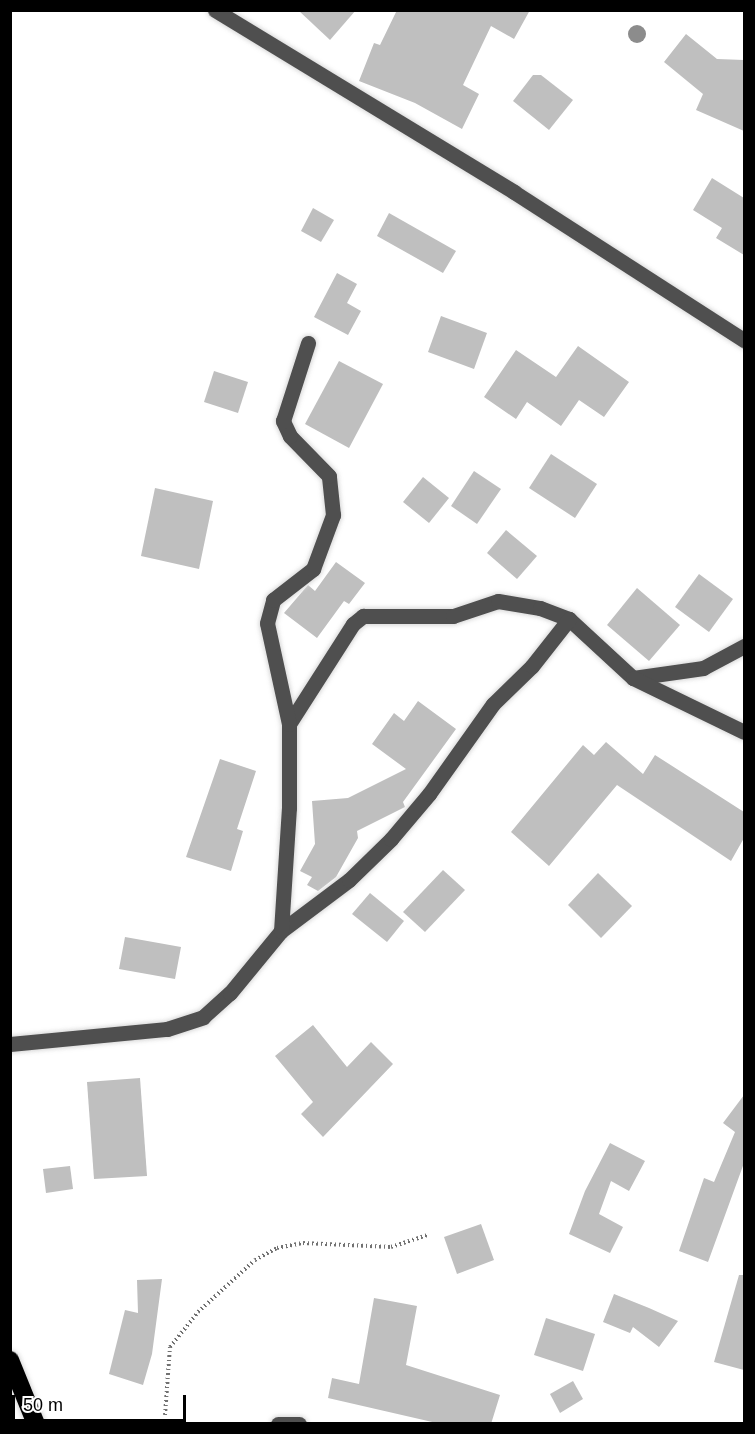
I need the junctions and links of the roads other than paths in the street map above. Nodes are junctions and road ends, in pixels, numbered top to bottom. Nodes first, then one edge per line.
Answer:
1 (215, 10) edge
2 (744, 340) edge
3 (308, 343) dead end
4 (569, 620) junction
5 (744, 646) edge
6 (633, 678) junction
7 (288, 724) junction
8 (744, 732) edge
9 (281, 931) junction
10 (10, 1044) edge
11 (10, 1360) edge
12 (36, 1424) edge
13 (278, 1424) edge
14 (299, 1424) edge

1 - 2 street
3 - 7 street
4 - 6 street
4 - 7 street
4 - 9 street
5 - 6 street
6 - 8 street
7 - 9 street
9 - 10 street
11 - 12 highway
13 - 14 street

